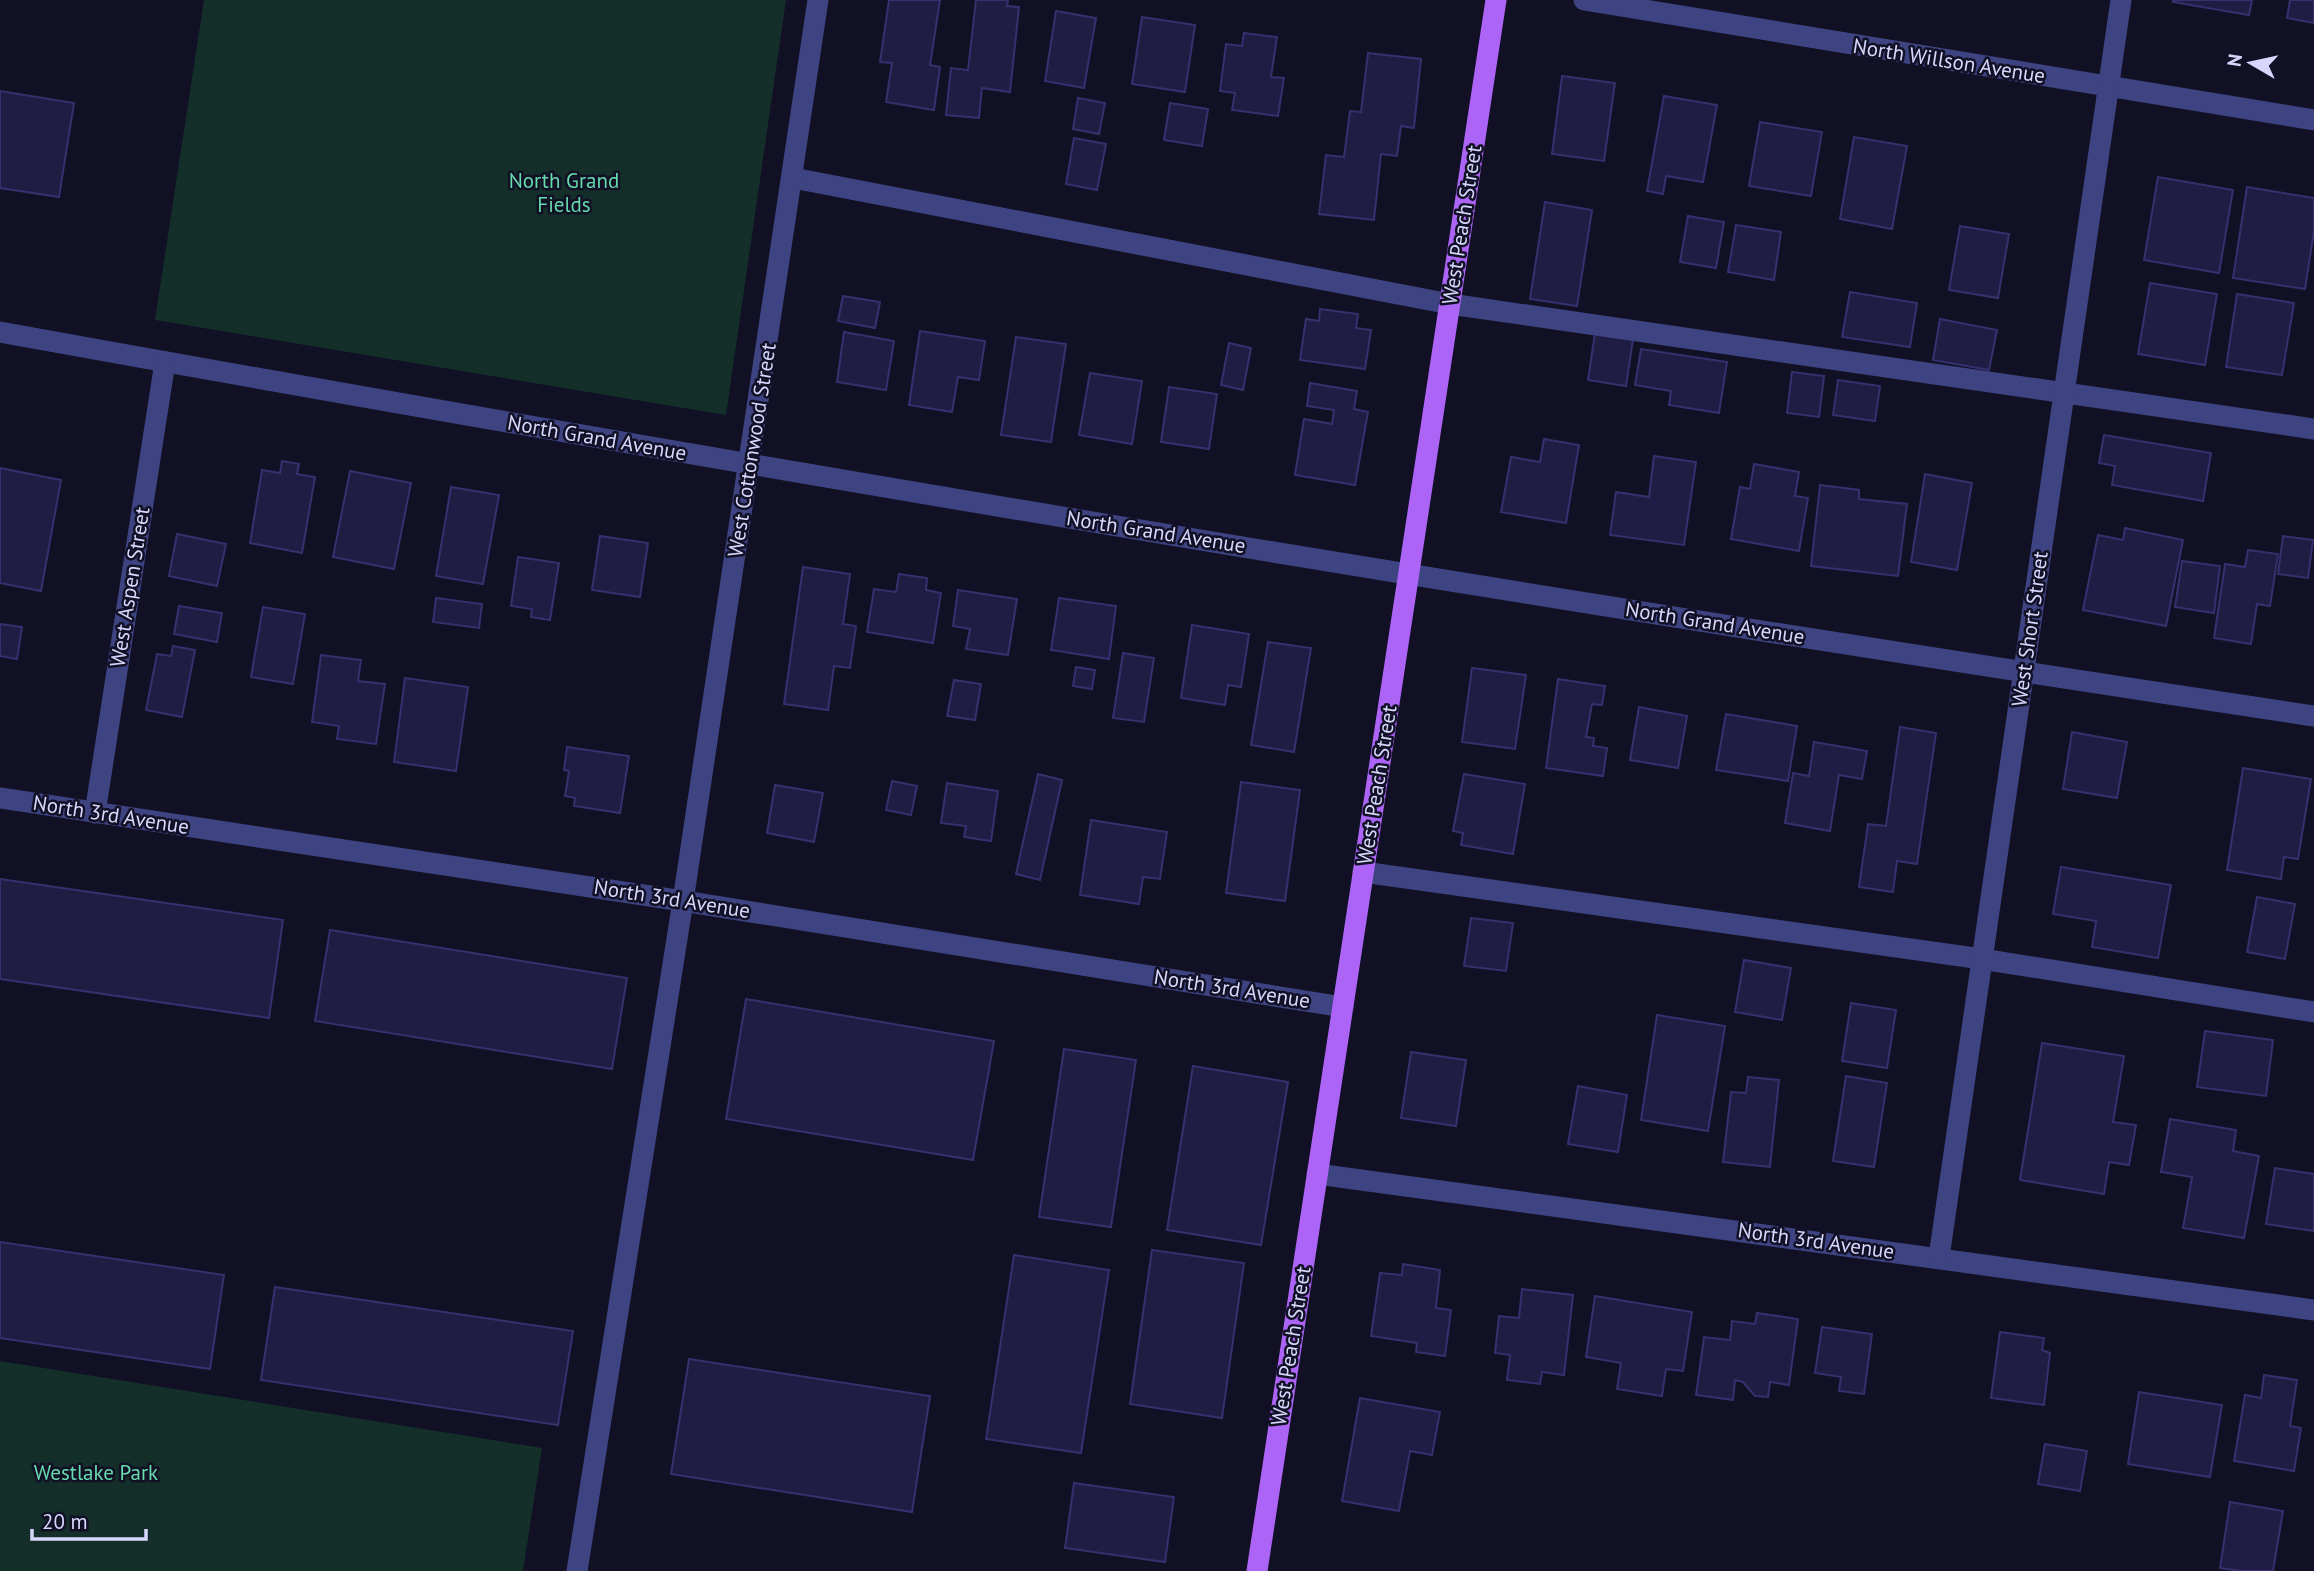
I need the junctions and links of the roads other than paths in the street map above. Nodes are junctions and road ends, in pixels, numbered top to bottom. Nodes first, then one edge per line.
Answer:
1 (818, 0) edge
2 (1496, 0) edge
3 (1584, 0) edge
4 (2121, 0) edge
5 (2109, 88) junction
6 (2314, 120) edge
7 (793, 178) junction
8 (1450, 304) junction
9 (0, 332) edge
10 (165, 362) junction
11 (2064, 393) junction
12 (2314, 429) edge
13 (750, 464) junction
14 (1409, 574) junction
15 (2024, 673) junction
16 (2314, 716) edge
17 (0, 798) edge
18 (94, 813) junction
19 (1363, 872) junction
20 (683, 901) junction
21 (1982, 959) junction
22 (1343, 1007) junction
23 (2314, 1012) edge
24 (1317, 1174) junction
25 (1939, 1257) junction
26 (2314, 1310) edge
27 (577, 1571) edge
28 (1257, 1571) edge

1 - 7 street, West Cottonwood Street
2 - 8 main road, West Peach Street
3 - 5 street, North Willson Avenue
4 - 5 street, West Short Street
5 - 6 street, North Willson Avenue
5 - 11 street, West Short Street
7 - 8 street
7 - 13 street, West Cottonwood Street
8 - 11 street
8 - 14 main road, West Peach Street
9 - 10 street, North Grand Avenue
10 - 13 street, North Grand Avenue
10 - 18 street, West Aspen Street
11 - 12 street
11 - 15 street, West Short Street
13 - 14 street, North Grand Avenue
13 - 20 street, West Cottonwood Street
14 - 15 street, North Grand Avenue
14 - 19 main road, West Peach Street
15 - 16 street, North Grand Avenue
15 - 21 street, West Short Street
17 - 18 street, North 3rd Avenue
18 - 20 street, North 3rd Avenue
19 - 21 street
19 - 22 main road, West Peach Street
20 - 22 street, North 3rd Avenue
20 - 27 street, West Cottonwood Street
21 - 23 street
21 - 25 street, West Short Street
22 - 24 main road, West Peach Street
24 - 25 street, North 3rd Avenue
24 - 28 main road, West Peach Street
25 - 26 street, North 3rd Avenue

